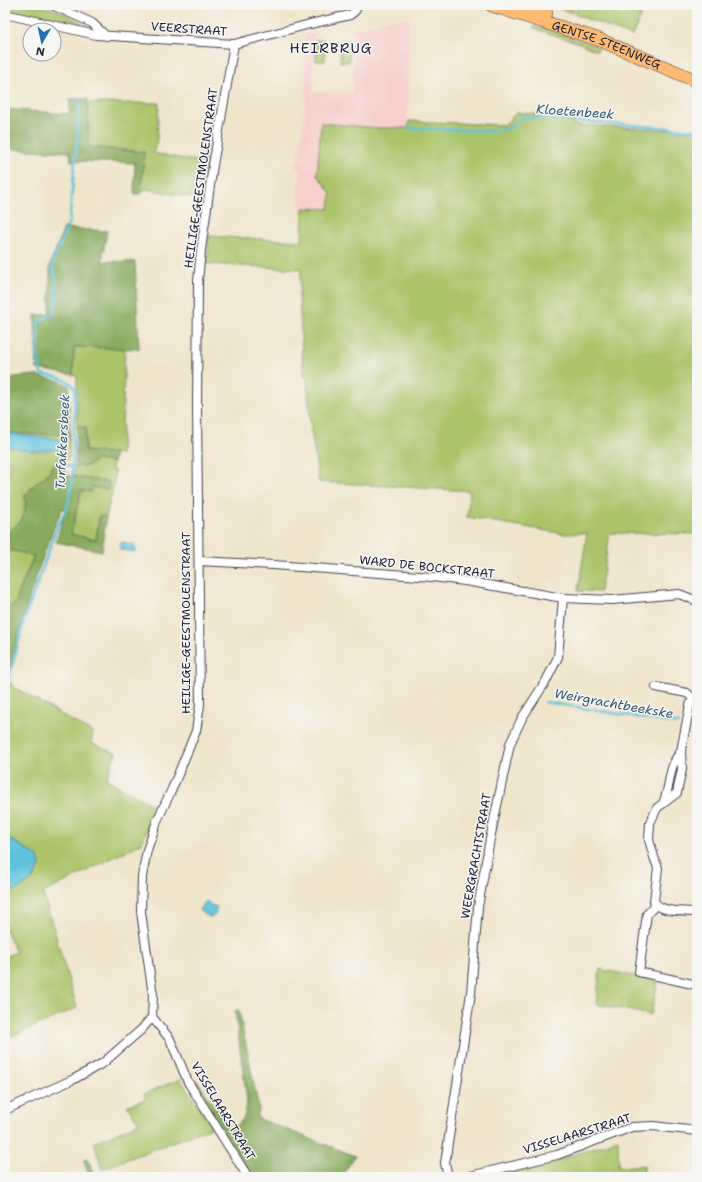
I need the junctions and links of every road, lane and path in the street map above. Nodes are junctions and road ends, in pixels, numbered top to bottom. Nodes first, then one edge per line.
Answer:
1 (52, 5) edge
2 (358, 5) edge
3 (491, 5) edge
4 (516, 8) edge
5 (5, 14) edge
6 (106, 36) junction
7 (234, 44) junction
8 (697, 71) edge
9 (697, 81) edge
10 (199, 561) junction
11 (563, 598) junction
12 (697, 601) edge
13 (656, 687) dead end
14 (695, 697) edge
15 (656, 905) junction
16 (697, 912) edge
17 (697, 985) edge
18 (152, 1017) junction
19 (5, 1110) edge
20 (697, 1131) edge
21 (248, 1177) edge
22 (448, 1177) edge
23 (466, 1177) edge

1 - 6 street
2 - 7 street, VEERSTRAAT
3 - 4 main road, GENTSE STEENWEG
4 - 8 main road, GENTSE STEENWEG
4 - 9 main road, GENTSE STEENWEG
5 - 6 street, VEERSTRAAT
6 - 7 street, VEERSTRAAT
7 - 10 street, HEILIGE-GEESTMOLENSTRAAT
10 - 11 street, WARD DE BOCKSTRAAT
10 - 18 street, HEILIGE-GEESTMOLENSTRAAT
11 - 12 street, WARD DE BOCKSTRAAT
11 - 22 street, WEERGRACHTSTRAAT
13 - 14 street
14 - 15 street
15 - 16 street
15 - 17 street
18 - 19 street
18 - 21 street, VISSELAARSTRAAT
20 - 23 street, VISSELAARSTRAAT

